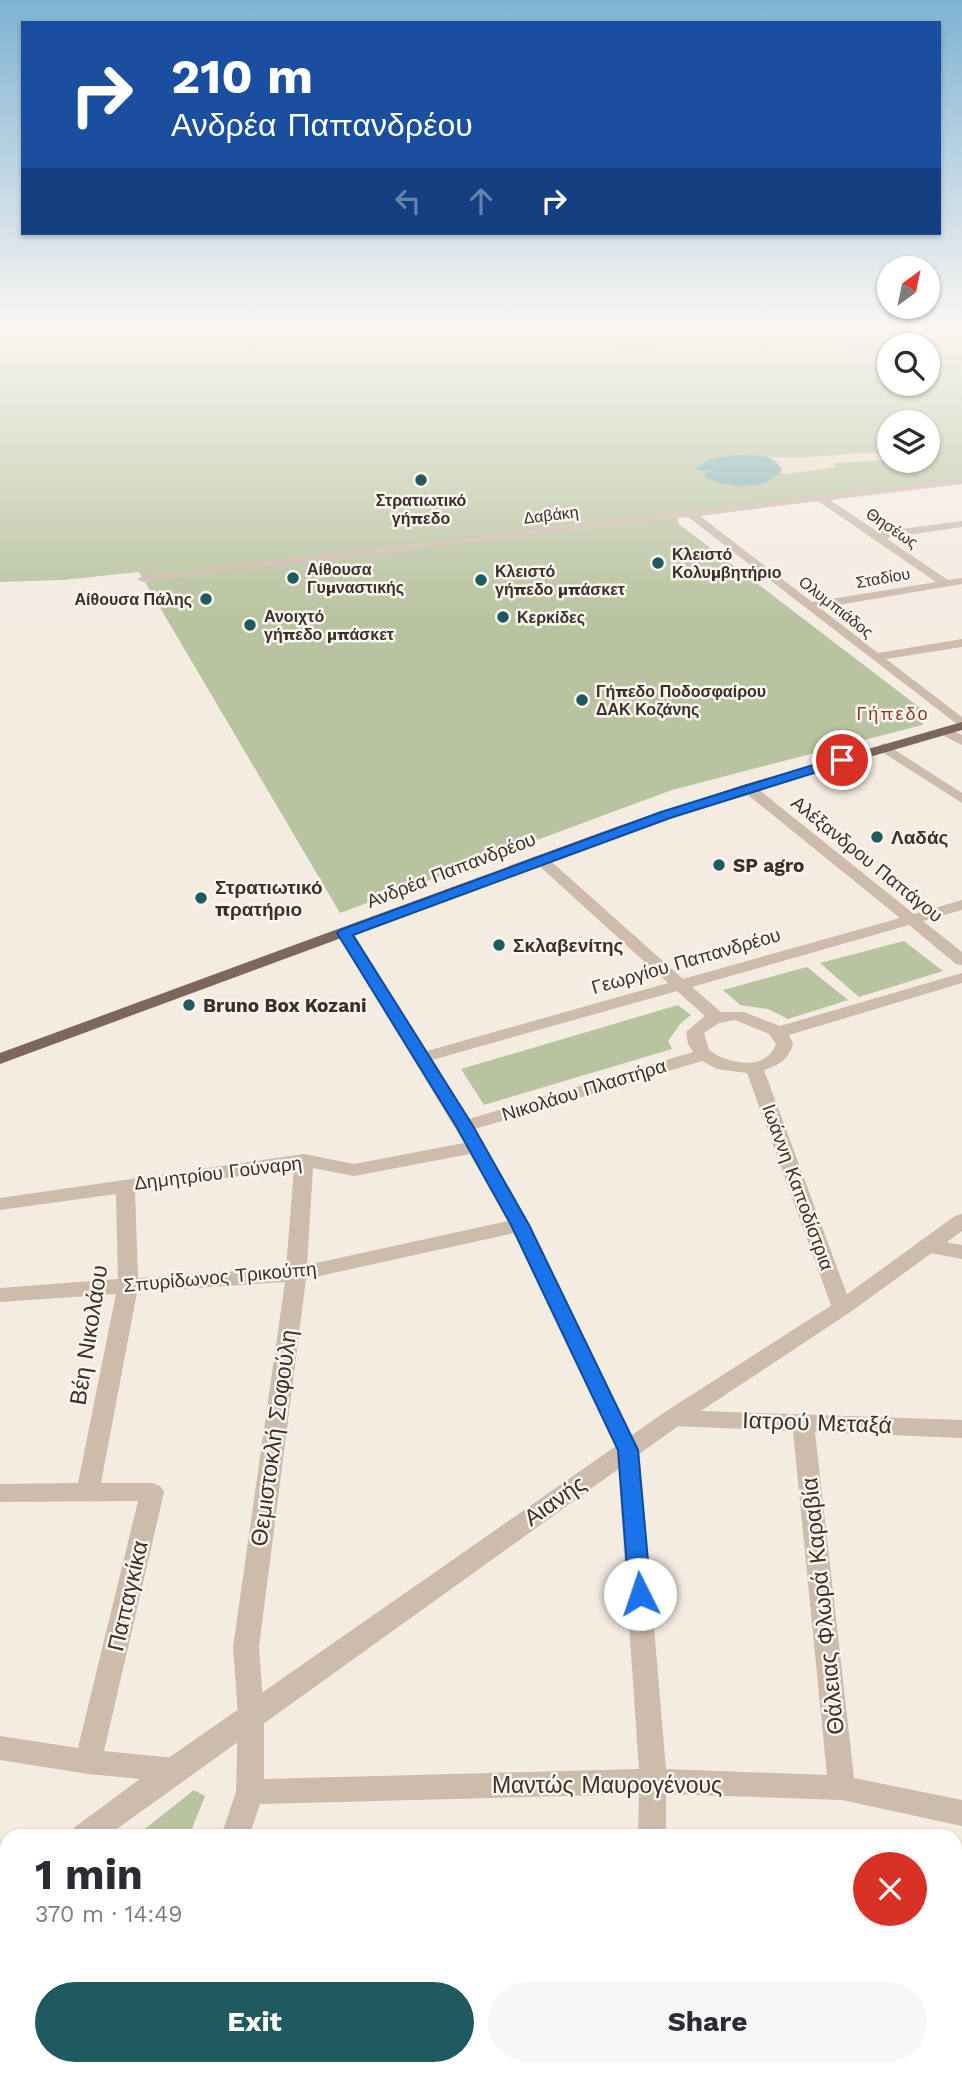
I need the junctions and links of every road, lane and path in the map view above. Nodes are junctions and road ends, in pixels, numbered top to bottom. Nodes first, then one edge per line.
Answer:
1 (962, 481) edge
2 (821, 498) junction
3 (692, 514) junction
4 (962, 524) edge
5 (876, 536) junction
6 (143, 579) dead end
7 (962, 581) edge
8 (947, 583) junction
9 (810, 606) junction
10 (962, 643) edge
11 (875, 656) junction
12 (962, 725) edge
13 (945, 731) junction
14 (962, 741) edge
15 (884, 747) junction
16 (748, 788) junction
17 (962, 799) edge
18 (540, 859) junction
19 (962, 905) edge
20 (911, 919) junction
21 (345, 933) junction
22 (962, 960) edge
23 (962, 978) edge
24 (680, 985) junction
25 (716, 1017) junction
26 (779, 1032) junction
27 (703, 1055) junction
28 (421, 1058) junction
29 (0, 1059) edge
30 (754, 1067) junction
31 (464, 1126) junction
32 (476, 1147) junction
33 (304, 1160) junction
34 (125, 1185) junction
35 (0, 1204) edge
36 (962, 1221) edge
37 (520, 1225) junction
38 (926, 1246) junction
39 (962, 1252) edge
40 (296, 1274) junction
41 (128, 1286) junction
42 (0, 1295) edge
43 (842, 1308) junction
44 (673, 1418) junction
45 (803, 1423) junction
46 (962, 1429) edge
47 (628, 1450) junction
48 (88, 1492) junction
49 (0, 1493) edge
50 (251, 1715) junction
51 (0, 1748) edge
52 (88, 1762) junction
53 (174, 1769) junction
54 (653, 1781) junction
55 (842, 1788) junction
56 (250, 1792) junction
57 (962, 1812) edge
58 (94, 1829) edge
59 (238, 1829) edge
60 (652, 1829) edge

1 - 2 street, Δαβάκη
2 - 3 street, Δαβάκη
2 - 5 street, Θησέως
3 - 6 street, Δαβάκη
3 - 9 street, Ολυμπιάδος
4 - 5 street
5 - 8 street, Θησέως
7 - 8 street, Σταδίου
8 - 9 street, Σταδίου
9 - 11 street, Ολυμπιάδος
10 - 11 street
11 - 12 street, Ολυμπιάδος
12 - 13 main road, Ανδρέα Παπανδρέου
13 - 14 street
13 - 15 main road, Ανδρέα Παπανδρέου
15 - 16 main road, Ανδρέα Παπανδρέου
15 - 17 street
16 - 18 main road, Ανδρέα Παπανδρέου
16 - 20 street, Αλέξανδρου Παπάγου
18 - 21 main road, Ανδρέα Παπανδρέου
18 - 24 street
19 - 20 street, Γεωργίου Παπανδρέου
20 - 22 street, Αλέξανδρου Παπάγου
20 - 24 street, Γεωργίου Παπανδρέου
21 - 28 street
21 - 29 main road, Ανδρέα Παπανδρέου
23 - 26 street
24 - 25 street
24 - 28 street, Γεωργίου Παπανδρέου
25 - 26 street
25 - 27 street
26 - 30 street
27 - 30 street
27 - 31 street, Νικολάου Πλαστήρα
28 - 31 street
30 - 43 street, Ιωάννη Καποδίστρια
31 - 32 street
32 - 33 street, Δημητρίου Γούναρη
32 - 37 street
33 - 34 street, Δημητρίου Γούναρη
33 - 40 street, Θεμιστοκλή Σοφούλη
34 - 35 street, Δημητρίου Γούναρη
34 - 41 street, Βέη Νικολάου
36 - 38 street, Αιανής
37 - 40 street, Σπυρίδωνος Τρικούπη
37 - 47 street
38 - 39 street
38 - 43 street, Αιανής
40 - 41 street, Σπυρίδωνος Τρικούπη
40 - 50 street, Θεμιστοκλή Σοφούλη
41 - 42 street, Σπυρίδωνος Τρικούπη
41 - 48 street, Βέη Νικολάου
43 - 44 street, Αιανής
44 - 45 street, Ιατρού Μεταξά
44 - 47 street, Αιανής
45 - 46 street, Ιατρού Μεταξά
45 - 55 street, Θάλειας Φλωρά Καραβία
47 - 50 street, Αιανής
47 - 54 street
48 - 49 street
48 - 52 street, Παπαγκίκα
50 - 53 street, Αιανής
50 - 56 street
51 - 52 street
52 - 53 street
53 - 58 street, Αιανής
54 - 55 street, Μαντώς Μαυρογένους
54 - 56 street, Μαντώς Μαυρογένους
54 - 60 street
55 - 57 street, Μαντώς Μαυρογένους
56 - 59 street

